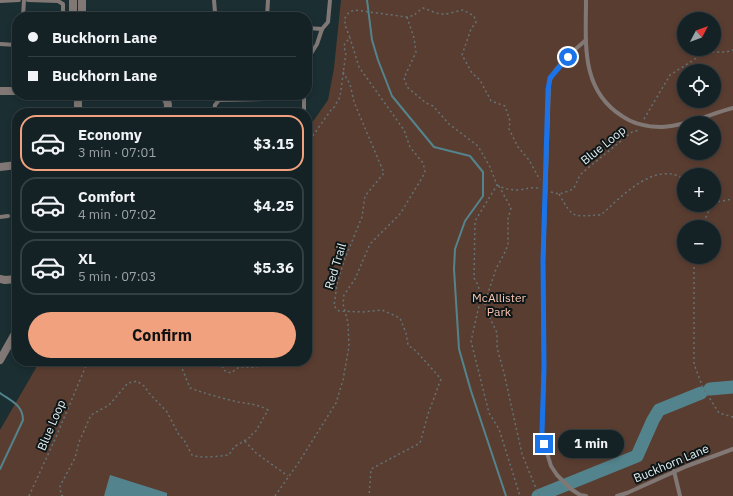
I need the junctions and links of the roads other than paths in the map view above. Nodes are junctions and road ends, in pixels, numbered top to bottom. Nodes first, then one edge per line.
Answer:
1 (19, 0) edge
2 (24, 0) edge
3 (28, 0) edge
4 (73, 0) edge
5 (82, 0) edge
6 (214, 0) edge
7 (268, 0) edge
8 (330, 0) edge
9 (586, 0) edge
10 (0, 1) edge
11 (23, 12) edge
12 (63, 12) edge
13 (73, 12) edge
14 (82, 12) edge
15 (215, 12) edge
16 (267, 12) edge
17 (312, 28) edge
18 (322, 29) junction
19 (586, 40) junction
20 (0, 44) edge
21 (12, 45) edge
22 (312, 52) edge
23 (0, 91) edge
24 (12, 91) edge
25 (733, 108) edge
26 (12, 166) edge
27 (0, 167) edge
28 (8, 216) dead end
29 (0, 217) edge
30 (0, 279) edge
31 (12, 279) edge
32 (12, 336) edge
33 (3, 348) edge
34 (0, 360) edge
35 (733, 449) edge
36 (674, 471) junction
37 (586, 496) edge
38 (617, 496) edge
39 (680, 496) edge

1 - 10 lane
2 - 11 lane
3 - 12 lane
4 - 13 street
5 - 14 street
6 - 15 lane
7 - 16 lane
8 - 18 lane
9 - 19 lane
17 - 18 lane
18 - 22 lane
19 - 25 lane
19 - 37 lane
20 - 21 lane
23 - 24 street
26 - 27 street
28 - 29 lane
30 - 31 street
32 - 33 street
33 - 34 street
35 - 36 lane, Buckhorn Lane
36 - 38 lane, Buckhorn Lane
36 - 39 lane

